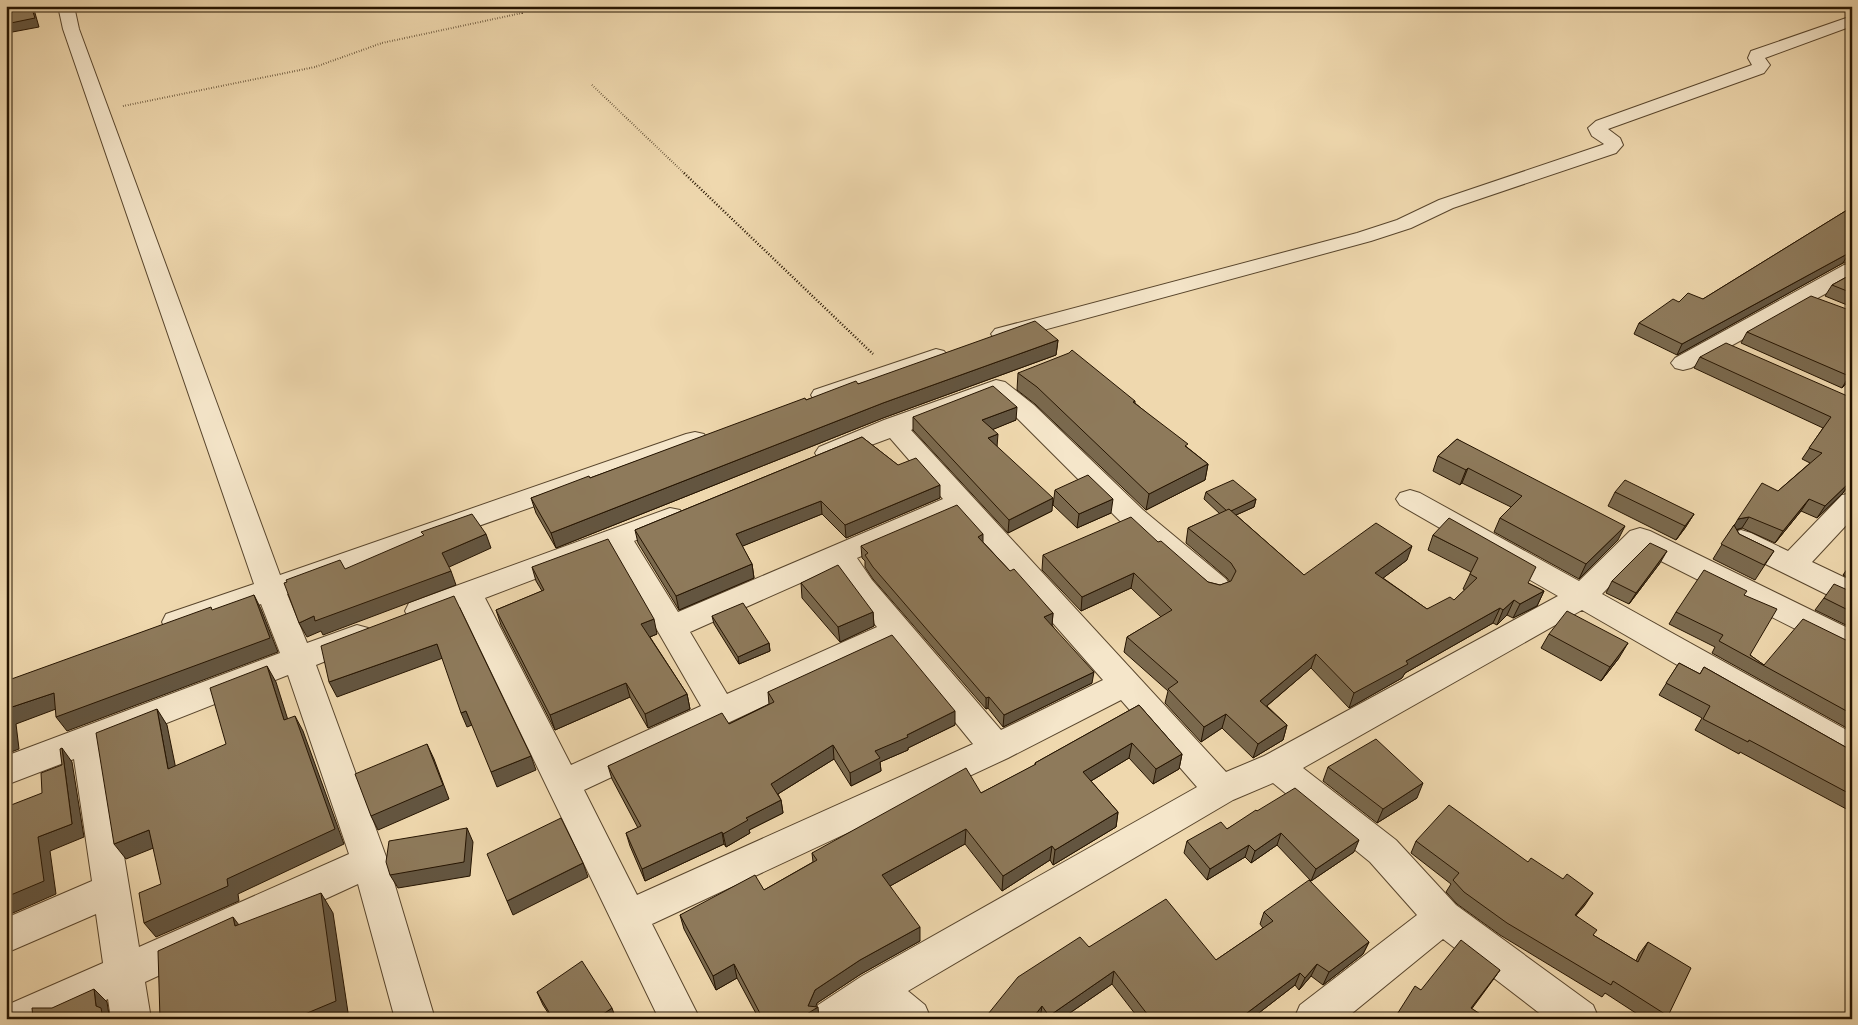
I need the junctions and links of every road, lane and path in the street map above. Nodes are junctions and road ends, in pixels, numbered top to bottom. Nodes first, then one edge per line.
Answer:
1 (66, 6) edge
2 (518, 6) edge
3 (1852, 20) edge
4 (592, 85) dead end
5 (101, 111) junction
6 (1852, 270) edge
7 (1805, 297) junction
8 (1828, 307) edge
9 (979, 342) edge
10 (1721, 344) junction
11 (953, 351) edge
12 (1747, 356) edge
13 (1683, 363) dead end
14 (891, 372) junction
15 (1024, 377) edge
16 (996, 387) junction
17 (806, 401) edge
18 (893, 426) junction
19 (712, 434) edge
20 (802, 464) edge
21 (1410, 499) dead end
22 (960, 502) junction
23 (1852, 502) edge
24 (691, 508) edge
25 (1133, 517) junction
26 (1613, 524) edge
27 (1107, 528) edge
28 (618, 538) junction
29 (1640, 538) junction
30 (1741, 540) edge
31 (840, 554) junction
32 (1792, 565) junction
33 (1216, 587) edge
34 (270, 588) junction
35 (468, 593) junction
36 (1852, 594) edge
37 (1582, 596) junction
38 (161, 628) edge
39 (671, 628) junction
40 (899, 630) junction
41 (1852, 644) edge
42 (298, 659) junction
43 (1126, 682) junction
44 (721, 711) junction
45 (88, 739) junction
46 (996, 748) junction
47 (1852, 749) edge
48 (1276, 766) junction
49 (6, 771) edge
50 (562, 785) junction
51 (1221, 790) junction
52 (370, 862) junction
53 (112, 890) junction
54 (628, 917) junction
55 (1443, 917) junction
56 (6, 936) edge
57 (124, 971) junction
58 (876, 989) junction
59 (1327, 1015) edge
60 (22, 1019) edge
61 (131, 1019) edge
62 (415, 1019) edge
63 (680, 1019) edge
64 (832, 1019) edge
65 (912, 1019) edge
66 (1579, 1019) edge

1 - 5 street
2 - 5 path
3 - 9 street
4 - 14 path
5 - 34 street
6 - 7 street
7 - 8 street
7 - 10 street
10 - 12 street
10 - 13 street
11 - 14 street
14 - 17 street
15 - 16 street
16 - 18 street
16 - 25 street
18 - 20 street
18 - 22 street
19 - 34 street
21 - 37 street
22 - 31 street
22 - 43 street
23 - 32 street
24 - 28 street
25 - 27 street
25 - 33 street
26 - 29 street
28 - 35 street
28 - 39 street
29 - 37 street
29 - 41 street
30 - 32 street
31 - 39 street
31 - 40 street
32 - 36 street
34 - 38 street
34 - 42 street
35 - 42 street
35 - 50 street
37 - 47 street
37 - 48 street
39 - 44 street
40 - 44 street
40 - 46 street
42 - 45 street
42 - 52 street
43 - 46 street
43 - 51 street
44 - 50 street
45 - 49 street
45 - 53 street
46 - 54 street
48 - 51 street
48 - 55 street
50 - 54 street
51 - 58 street
52 - 57 street
52 - 62 street
53 - 56 street
53 - 57 street
54 - 63 street
55 - 59 street
55 - 66 street
57 - 60 street
57 - 61 street
58 - 64 street
58 - 65 street

